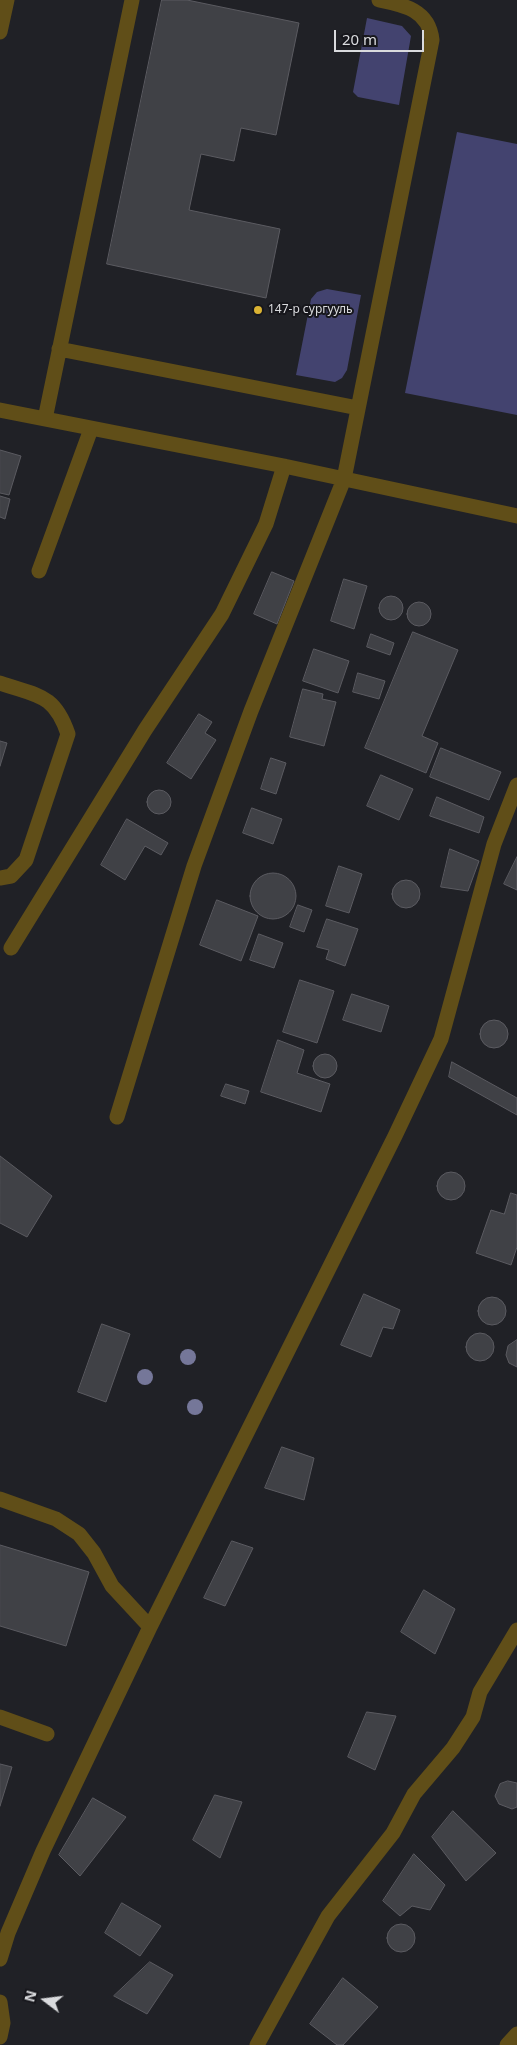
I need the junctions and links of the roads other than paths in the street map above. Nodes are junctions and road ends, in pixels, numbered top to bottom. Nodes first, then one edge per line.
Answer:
1 (7, 0) edge
2 (132, 0) edge
3 (379, 0) edge
4 (0, 32) edge
5 (59, 349) junction
6 (358, 408) junction
7 (0, 410) edge
8 (45, 419) junction
9 (91, 429) junction
10 (284, 466) junction
11 (344, 479) junction
12 (515, 519) edge
13 (39, 571) dead end
14 (0, 683) edge
15 (517, 785) edge
16 (0, 878) edge
17 (11, 948) dead end
18 (117, 1117) dead end
19 (0, 1500) edge
20 (150, 1627) junction
21 (517, 1630) edge
22 (0, 1717) edge
23 (47, 1734) dead end
24 (0, 1959) edge
25 (0, 2002) edge
26 (517, 2034) edge
27 (0, 2037) edge
28 (256, 2045) edge
29 (507, 2045) edge

1 - 4 street
2 - 5 street
3 - 6 street
5 - 6 street
5 - 8 street
6 - 11 street
7 - 8 street
8 - 9 street
9 - 10 street
9 - 13 street
10 - 11 street
10 - 17 street
11 - 12 street
11 - 18 street
14 - 16 street
15 - 20 street
19 - 20 street
20 - 24 street
21 - 28 street
22 - 23 street
25 - 27 street
26 - 29 street

